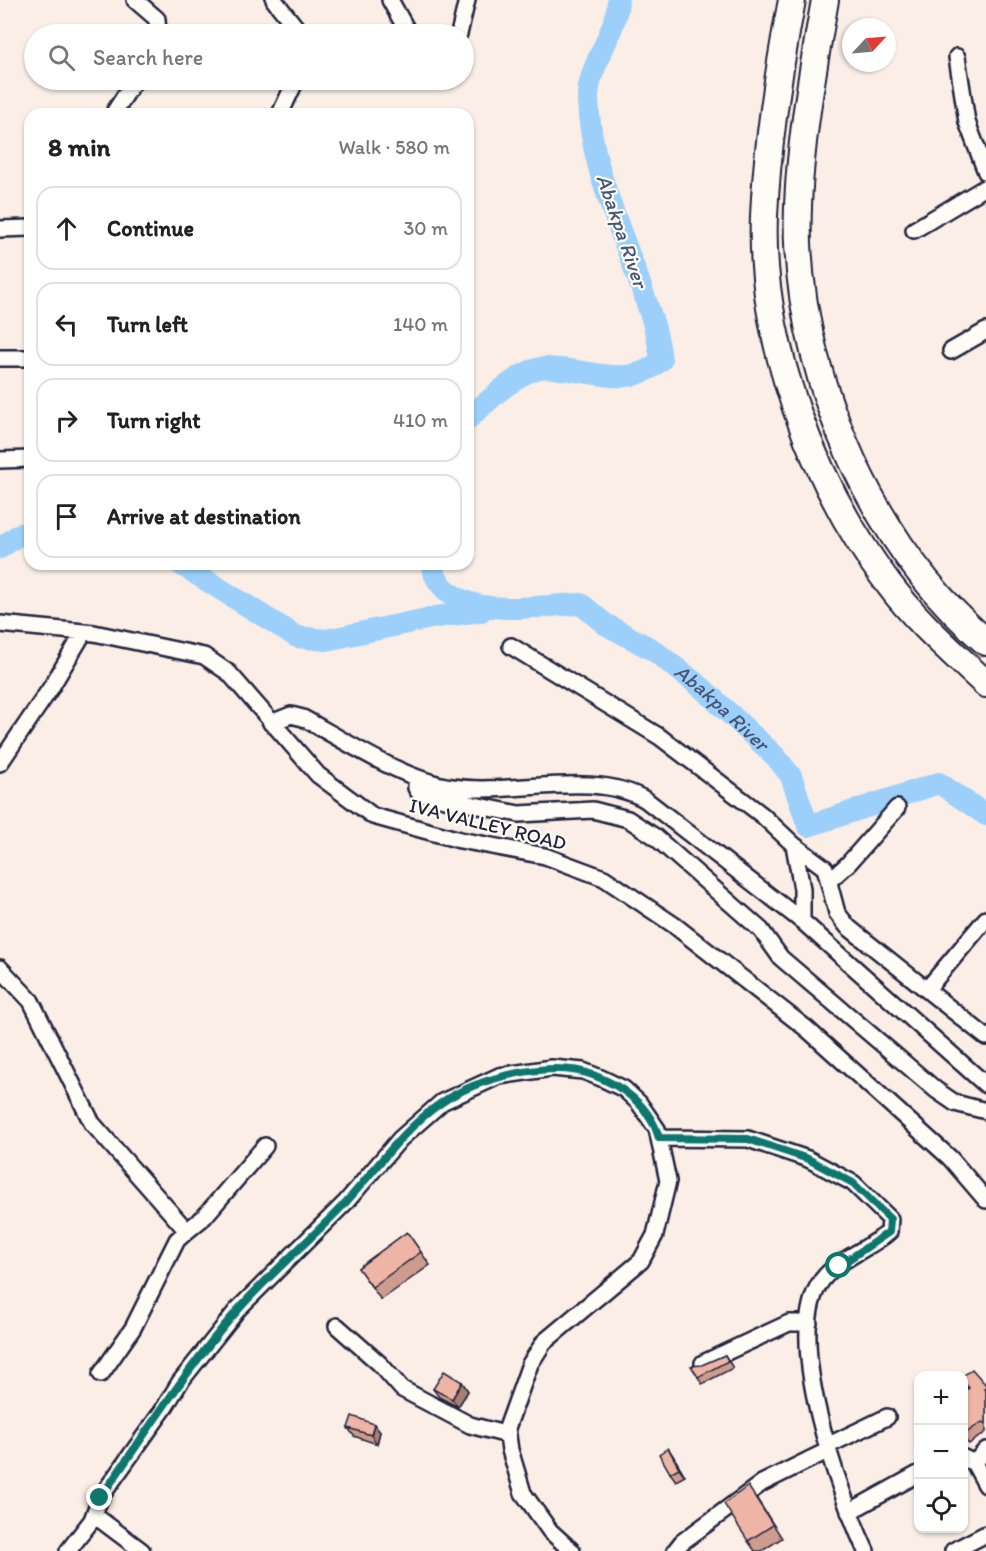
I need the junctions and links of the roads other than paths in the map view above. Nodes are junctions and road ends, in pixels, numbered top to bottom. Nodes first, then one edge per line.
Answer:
1 (135, 0) edge
2 (274, 0) edge
3 (390, 0) edge
4 (467, 0) edge
5 (792, 0) edge
6 (825, 0) edge
7 (158, 24) edge
8 (293, 24) edge
9 (403, 24) edge
10 (461, 24) edge
11 (957, 57) dead end
12 (129, 90) edge
13 (291, 90) edge
14 (117, 108) edge
15 (283, 108) edge
16 (986, 172) edge
17 (986, 188) edge
18 (24, 228) edge
19 (0, 229) edge
20 (914, 230) dead end
21 (986, 331) edge
22 (951, 351) dead end
23 (0, 358) edge
24 (24, 358) edge
25 (24, 459) edge
26 (0, 460) edge
27 (0, 624) edge
28 (84, 632) junction
29 (986, 642) edge
30 (511, 646) dead end
31 (986, 684) edge
32 (271, 723) junction
33 (0, 763) edge
34 (416, 778) junction
35 (897, 808) dead end
36 (794, 845) junction
37 (830, 880) junction
38 (986, 920) edge
39 (802, 921) junction
40 (0, 968) edge
41 (928, 988) junction
42 (986, 1037) edge
43 (986, 1085) edge
44 (986, 1111) edge
45 (659, 1138) junction
46 (265, 1146) dead end
47 (986, 1200) edge
48 (187, 1231) junction
49 (809, 1323) junction
50 (337, 1326) dead end
51 (703, 1363) edge
52 (101, 1374) dead end
53 (887, 1417) dead end
54 (508, 1435) junction
55 (827, 1448) junction
56 (986, 1450) edge
57 (969, 1461) edge
58 (914, 1476) edge
59 (986, 1485) edge
60 (849, 1512) junction
61 (94, 1515) junction
62 (986, 1534) edge
63 (68, 1551) edge
64 (142, 1551) edge
65 (572, 1551) edge
66 (675, 1551) edge
67 (866, 1551) edge
68 (953, 1551) edge

1 - 7 street
2 - 8 street
3 - 9 street
4 - 10 street
5 - 31 highway
6 - 29 highway
11 - 16 street
12 - 14 street
13 - 15 street
17 - 20 street
18 - 19 street
21 - 22 street
23 - 24 street
25 - 26 street
27 - 28 street, IVA VALLEY ROAD
28 - 32 street, IVA VALLEY ROAD
28 - 33 street
30 - 36 street
32 - 34 street
32 - 47 street, IVA VALLEY ROAD
34 - 39 street
34 - 44 street
35 - 37 street
36 - 37 street
36 - 39 street
37 - 41 street
38 - 41 street
39 - 43 street
40 - 48 street
41 - 42 street
45 - 49 street
45 - 54 street
45 - 61 street
46 - 48 street
48 - 52 street
49 - 51 street
49 - 55 street
50 - 54 street
53 - 55 street
54 - 65 street
55 - 60 street
55 - 66 street
56 - 57 street
57 - 59 street
58 - 60 street
60 - 67 street
61 - 63 street
61 - 64 street
62 - 68 street

